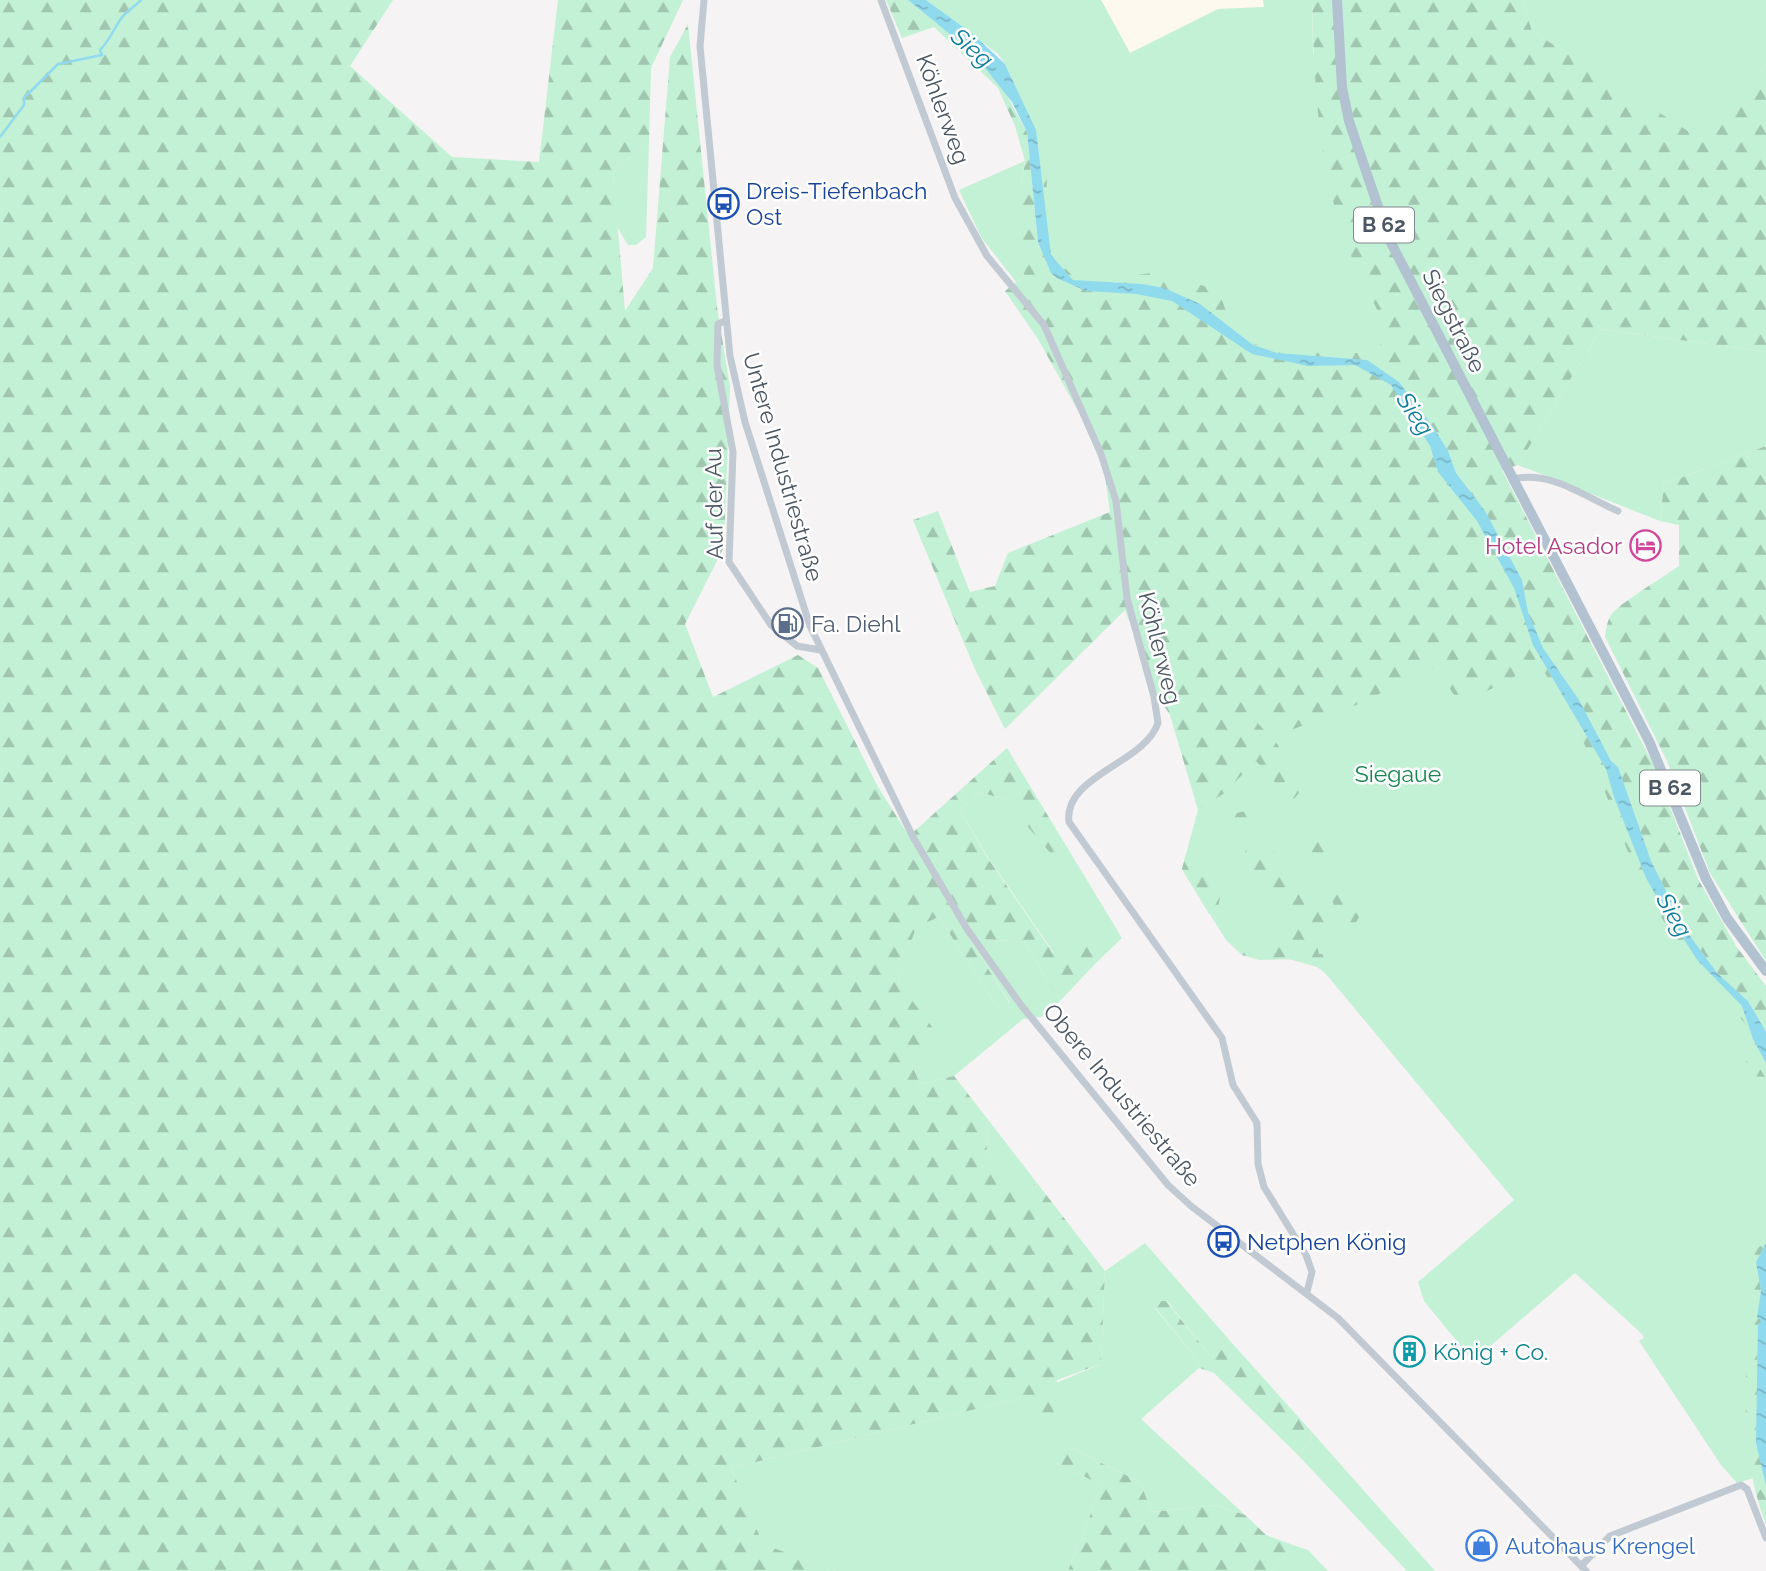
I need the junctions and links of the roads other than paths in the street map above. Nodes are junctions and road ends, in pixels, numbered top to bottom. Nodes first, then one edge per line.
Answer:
1 (704, 0) edge
2 (881, 0) edge
3 (1337, 0) edge
4 (725, 321) junction
5 (1514, 479) junction
6 (1618, 511) dead end
7 (820, 650) junction
8 (913, 837) joint
9 (1766, 971) edge
10 (1307, 1292) junction
11 (1766, 1538) edge
12 (1584, 1568) edge

1 - 4 street, Untere Industriestraße
2 - 10 street, Köhlerweg
3 - 5 main road, Siegstraße / B 62
4 - 7 street, Untere Industriestraße
4 - 7 street, Auf der Au
5 - 6 street
5 - 9 main road, Siegstraße / B 62
7 - 8 street, Untere Industriestraße
8 - 10 street, Obere Industriestraße
10 - 12 street, Obere Industriestraße
11 - 12 street

